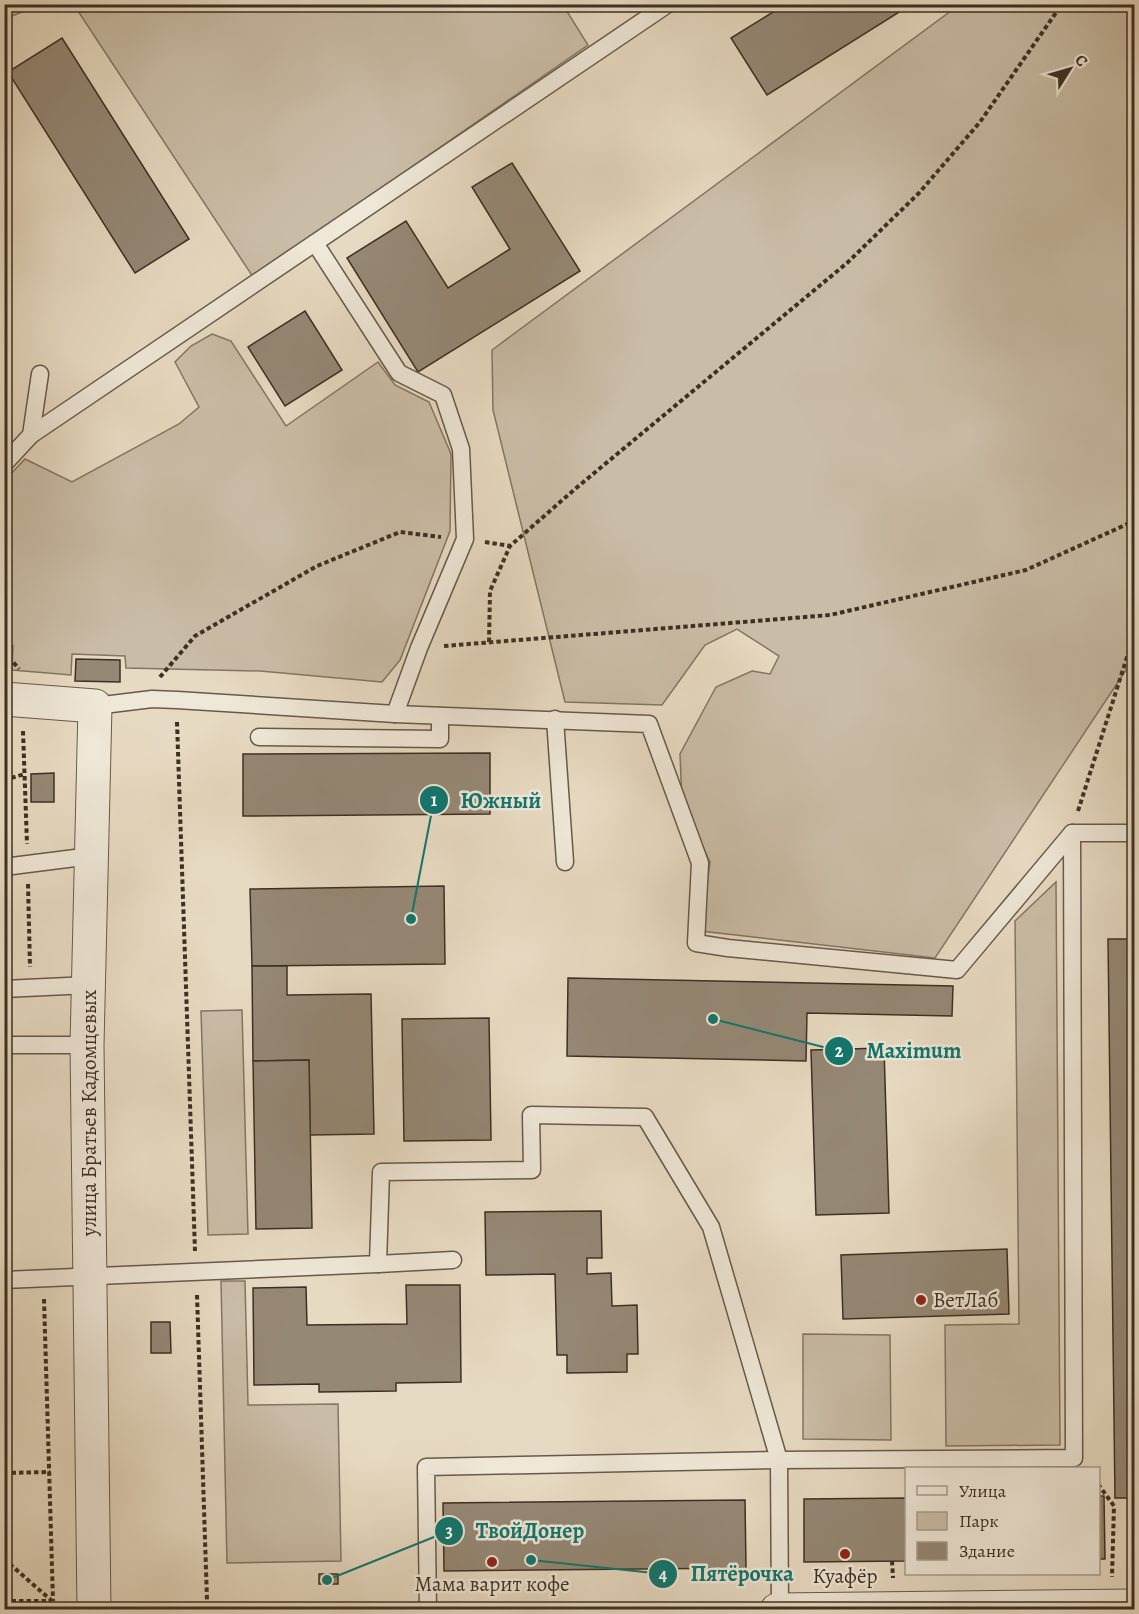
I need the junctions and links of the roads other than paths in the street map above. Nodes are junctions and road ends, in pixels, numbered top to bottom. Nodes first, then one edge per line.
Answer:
1 (668, 4) edge
2 (315, 243) junction
3 (40, 374) dead end
4 (31, 435) junction
5 (4, 464) edge
6 (4, 699) edge
7 (94, 706) junction
8 (395, 714) junction
9 (440, 716) junction
10 (555, 719) junction
11 (259, 737) dead end
12 (1071, 833) junction
13 (1134, 833) edge
14 (91, 856) junction
15 (565, 862) dead end
16 (4, 867) edge
17 (88, 984) junction
18 (4, 988) edge
19 (4, 1045) edge
20 (87, 1045) junction
21 (453, 1260) dead end
22 (378, 1264) junction
23 (89, 1278) junction
24 (4, 1280) edge
25 (778, 1460) junction
26 (1134, 1606) edge
27 (94, 1610) edge
28 (428, 1610) edge
29 (778, 1610) edge

1 - 2 lane
2 - 4 lane
2 - 8 lane
3 - 4 lane
4 - 5 lane
6 - 7 street
7 - 8 lane
7 - 14 street, улица Братьев Кадомцевых
8 - 9 lane
9 - 10 lane
9 - 11 lane
10 - 12 lane
10 - 15 lane
12 - 13 lane
12 - 25 lane
14 - 16 lane
14 - 17 street, улица Братьев Кадомцевых
17 - 18 lane
17 - 20 street, улица Братьев Кадомцевых
19 - 20 lane
20 - 23 street, улица Братьев Кадомцевых
21 - 22 lane
22 - 23 lane
22 - 25 lane
23 - 24 lane
23 - 27 street, улица Братьев Кадомцевых
25 - 28 lane
25 - 29 lane
26 - 29 street

